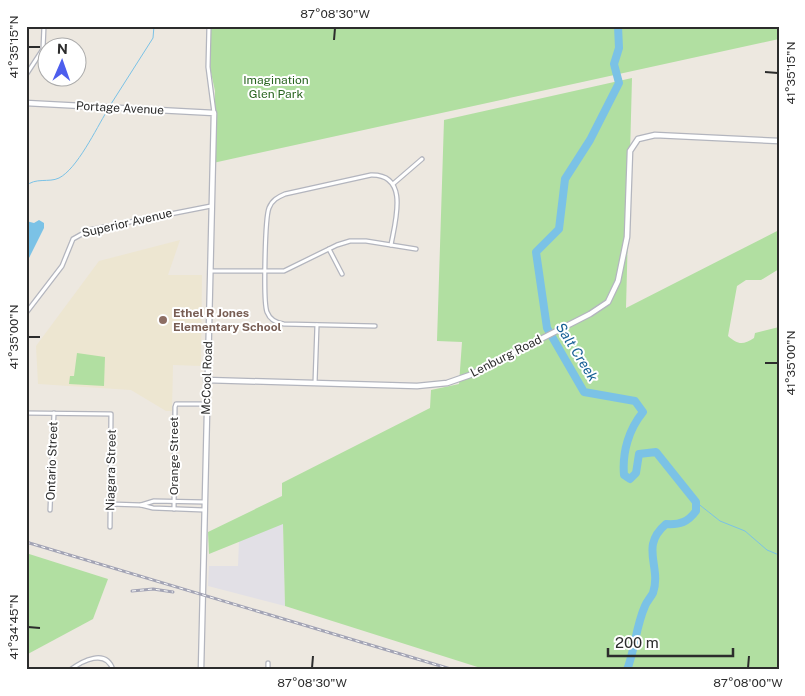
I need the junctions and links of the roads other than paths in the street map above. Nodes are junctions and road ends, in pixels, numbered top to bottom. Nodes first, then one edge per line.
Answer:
1 (44, 26) edge
2 (209, 26) edge
3 (26, 75) edge
4 (26, 103) edge
5 (214, 113) junction
6 (779, 141) edge
7 (422, 159) dead end
8 (393, 184) junction
9 (210, 206) junction
10 (392, 245) junction
11 (329, 249) junction
12 (416, 249) dead end
13 (209, 271) junction
14 (266, 272) junction
15 (342, 274) dead end
16 (26, 313) edge
17 (316, 325) junction
18 (374, 326) dead end
19 (206, 380) junction
20 (315, 384) junction
21 (206, 404) junction
22 (26, 413) edge
23 (54, 413) junction
24 (174, 502) junction
25 (204, 502) junction
26 (110, 504) junction
27 (141, 505) junction
28 (174, 509) junction
29 (50, 510) dead end
30 (204, 510) junction
31 (110, 527) dead end
32 (268, 663) dead end
33 (70, 670) edge
34 (113, 670) edge
35 (201, 670) edge
36 (268, 670) edge

1 - 3 street
2 - 5 street, McCool Road
4 - 5 street, Portage Avenue
5 - 9 street, McCool Road
6 - 20 street, Lenburg Road
7 - 8 street
8 - 10 street
8 - 14 street
9 - 13 street, McCool Road
9 - 16 street, Superior Avenue
10 - 11 street
10 - 12 street
11 - 14 street
11 - 15 street
13 - 14 street
13 - 19 street, McCool Road
14 - 17 street
17 - 18 street
17 - 20 street
19 - 20 street, Lenburg Road
19 - 21 street, McCool Road
21 - 24 street, Orange Street
21 - 25 street, McCool Road
22 - 23 street
23 - 26 street, Niagara Street
23 - 29 street, Ontario Street
24 - 25 street
24 - 27 street
24 - 28 street, Orange Street
25 - 30 street, McCool Road
26 - 27 street
26 - 31 street, Niagara Street
27 - 28 street
28 - 30 street
30 - 35 street, McCool Road
32 - 36 street
33 - 34 street

